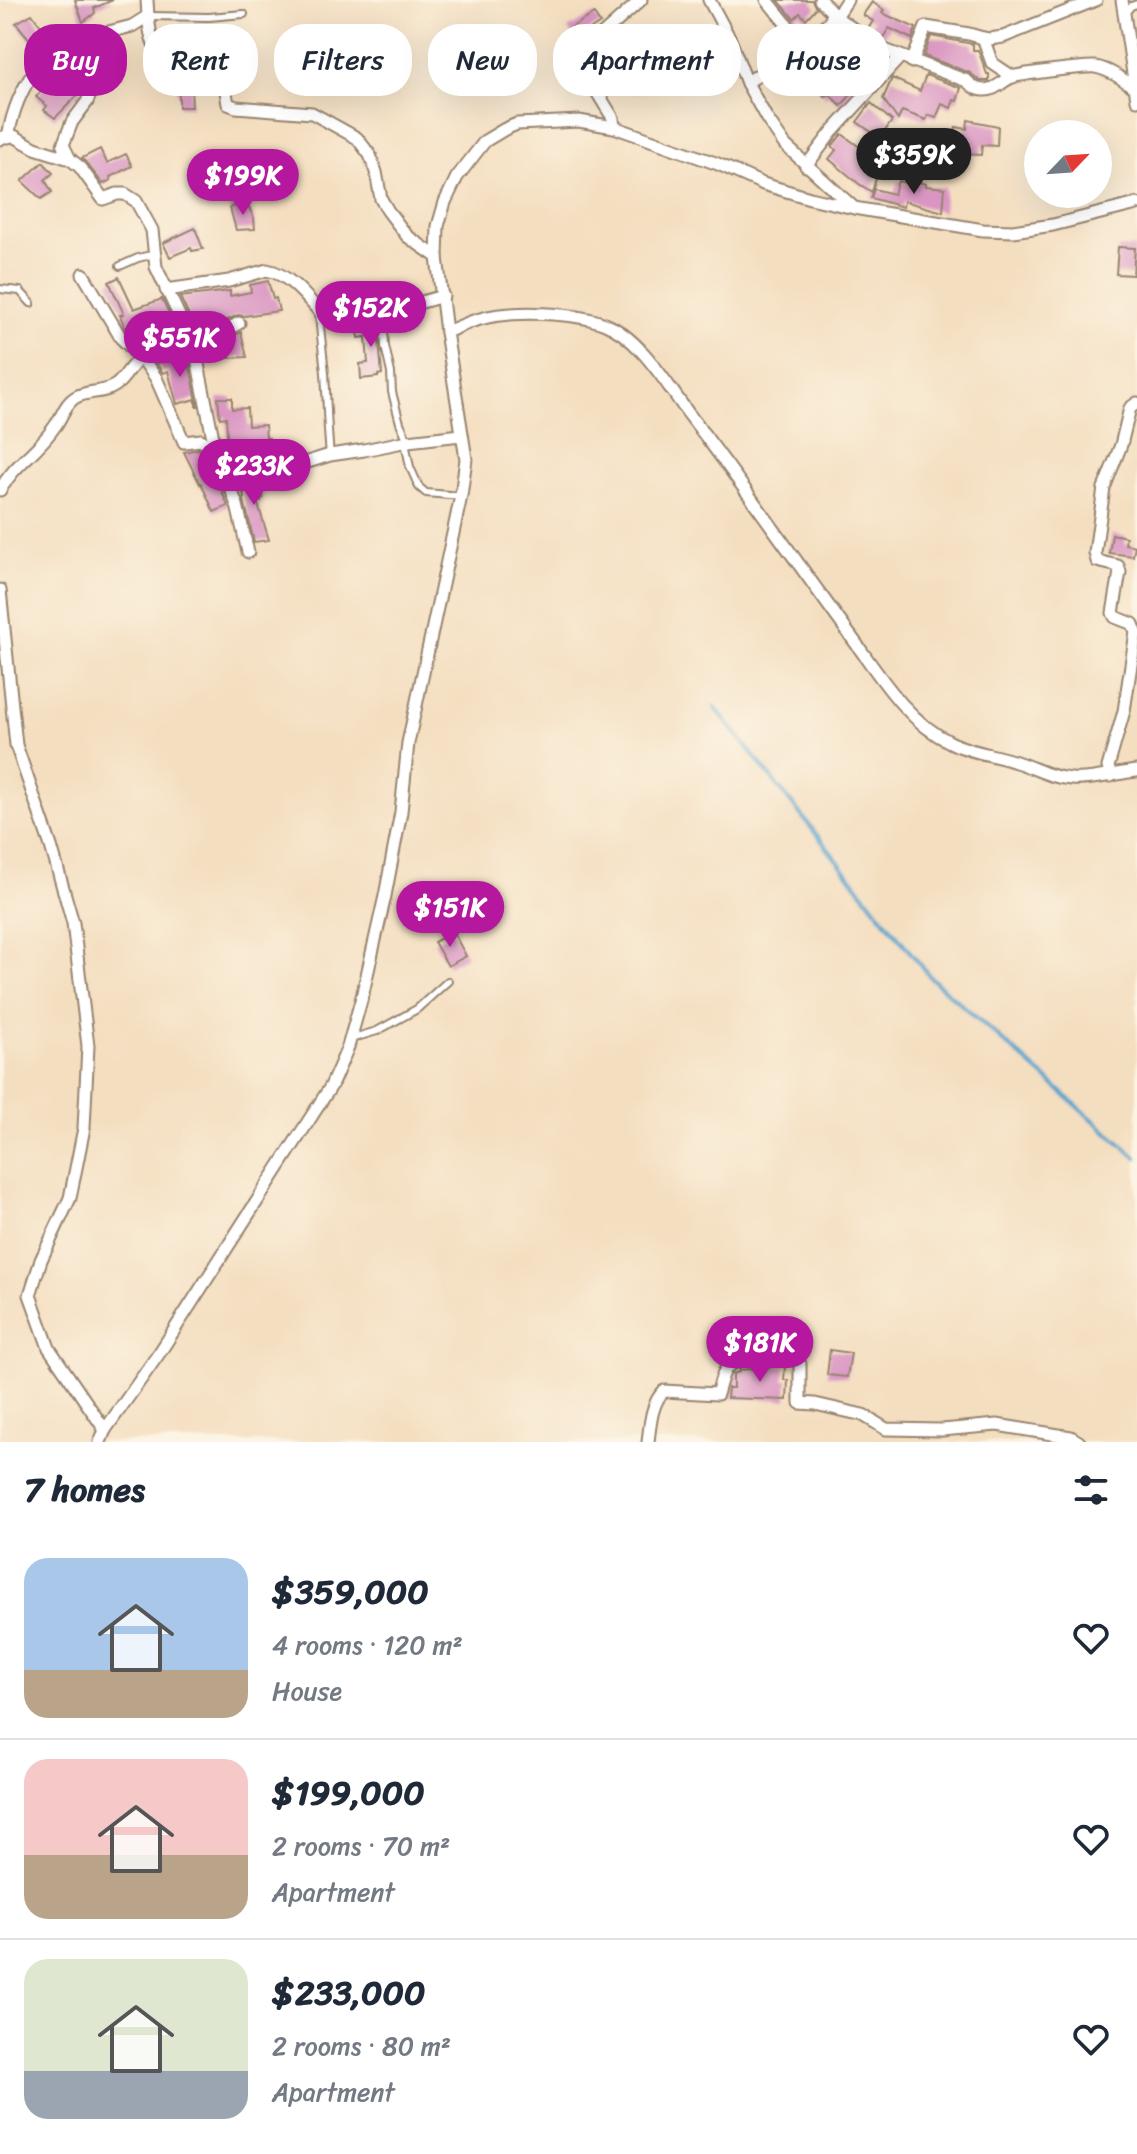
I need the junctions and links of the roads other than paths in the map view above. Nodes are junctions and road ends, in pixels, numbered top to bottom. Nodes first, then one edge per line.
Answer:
1 (147, 0) edge
2 (641, 0) edge
3 (709, 0) edge
4 (767, 0) edge
5 (820, 0) edge
6 (847, 0) edge
7 (1096, 0) edge
8 (1122, 4) edge
9 (1137, 4) edge
10 (244, 14) dead end
11 (148, 16) junction
12 (834, 17) junction
13 (786, 24) edge
14 (825, 24) edge
15 (127, 27) edge
16 (983, 38) junction
17 (906, 59) junction
18 (757, 75) edge
19 (1013, 77) junction
20 (747, 83) junction
21 (24, 86) edge
22 (1136, 94) edge
23 (89, 96) edge
24 (614, 127) junction
25 (4, 138) edge
26 (70, 159) junction
27 (806, 166) junction
28 (1137, 204) edge
29 (854, 208) junction
30 (155, 254) junction
31 (437, 257) junction
32 (120, 266) dead end
33 (83, 274) dead end
34 (0, 289) edge
35 (166, 290) junction
36 (443, 296) junction
37 (31, 303) dead end
38 (319, 311) junction
39 (383, 313) junction
40 (239, 323) dead end
41 (446, 332) junction
42 (192, 342) junction
43 (142, 358) junction
44 (1137, 403) edge
45 (461, 435) junction
46 (408, 441) junction
47 (330, 455) junction
48 (221, 457) junction
49 (0, 490) edge
50 (461, 496) junction
51 (248, 552) dead end
52 (0, 590) edge
53 (1137, 771) edge
54 (1111, 776) junction
55 (448, 981) dead end
56 (350, 1039) junction
57 (103, 1436) edge
58 (648, 1442) edge
59 (1079, 1442) edge

1 - 11 street
2 - 24 street
3 - 20 street
4 - 13 street
5 - 12 street
6 - 12 street
7 - 16 street
8 - 9 lane
8 - 22 street
10 - 11 lane
11 - 15 street
11 - 31 street
12 - 14 street
12 - 17 street
16 - 17 street
16 - 19 street
17 - 19 street
17 - 27 street
18 - 20 street
19 - 22 street
20 - 27 street
21 - 25 street
23 - 26 street
24 - 29 street
24 - 31 street
25 - 26 street
26 - 30 street
27 - 29 street
28 - 29 street
30 - 32 lane
30 - 35 street
31 - 36 street
33 - 43 street
34 - 37 lane
35 - 38 street
35 - 42 street
36 - 39 street
36 - 41 street
38 - 39 street
38 - 47 lane
39 - 46 lane
40 - 42 street
41 - 45 street
41 - 54 street
42 - 43 street
42 - 48 street
43 - 48 street
43 - 49 street
44 - 54 street
45 - 46 street
45 - 50 street
46 - 47 street
46 - 50 lane
47 - 48 street
48 - 51 street
50 - 56 street
52 - 57 street
53 - 54 street
55 - 56 lane
56 - 57 street
58 - 59 street

